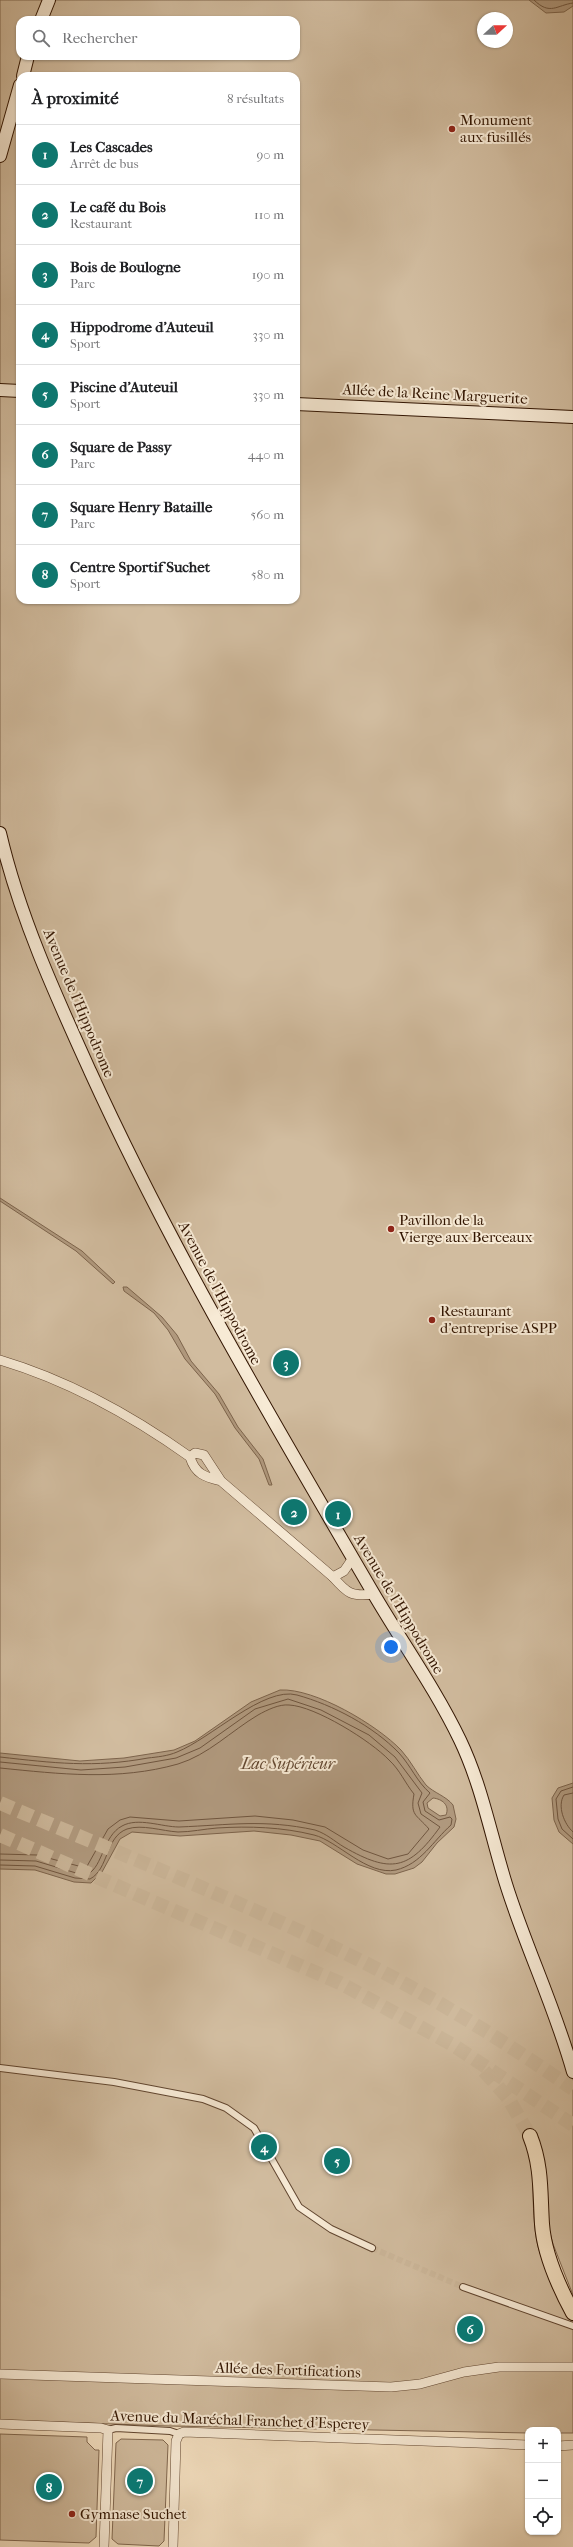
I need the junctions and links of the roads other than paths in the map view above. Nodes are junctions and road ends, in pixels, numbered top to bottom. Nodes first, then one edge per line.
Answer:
1 (49, 0) edge
2 (43, 16) edge
3 (27, 60) edge
4 (24, 72) edge
5 (16, 99) edge
6 (0, 156) edge
7 (0, 390) edge
8 (16, 391) edge
9 (300, 404) edge
10 (573, 416) edge
11 (0, 833) edge
12 (0, 1360) edge
13 (190, 1457) junction
14 (221, 1481) junction
15 (353, 1558) junction
16 (332, 1577) junction
17 (374, 1594) junction
18 (0, 2068) edge
19 (573, 2072) edge
20 (530, 2136) tunnel mouth
21 (372, 2248) tunnel mouth
22 (462, 2287) tunnel mouth
23 (573, 2313) edge
24 (573, 2326) edge
25 (573, 2367) edge
26 (0, 2374) edge
27 (0, 2424) edge
28 (108, 2430) junction
29 (179, 2434) junction
30 (525, 2445) edge
31 (573, 2445) edge
32 (561, 2446) edge
33 (104, 2547) edge
34 (173, 2547) edge

1 - 2 main road
3 - 4 main road
5 - 6 main road
7 - 8 main road
9 - 10 main road, Allée de la Reine Marguerite
11 - 15 main road, Avenue de l'Hippodrome
12 - 13 street
13 - 14 street
13 - 14 street
14 - 16 street
15 - 16 street
15 - 17 main road, Avenue de l'Hippodrome
16 - 17 street
17 - 19 main road, Avenue de l'Hippodrome
18 - 21 street
20 - 23 highway
22 - 24 street
25 - 26 street, Allée des Fortifications
27 - 28 street, Avenue du Maréchal Franchet d'Esperey
28 - 29 street, Avenue du Maréchal Franchet d'Esperey
28 - 33 street
29 - 30 street, Avenue du Maréchal Franchet d'Esperey
29 - 34 street
31 - 32 street

